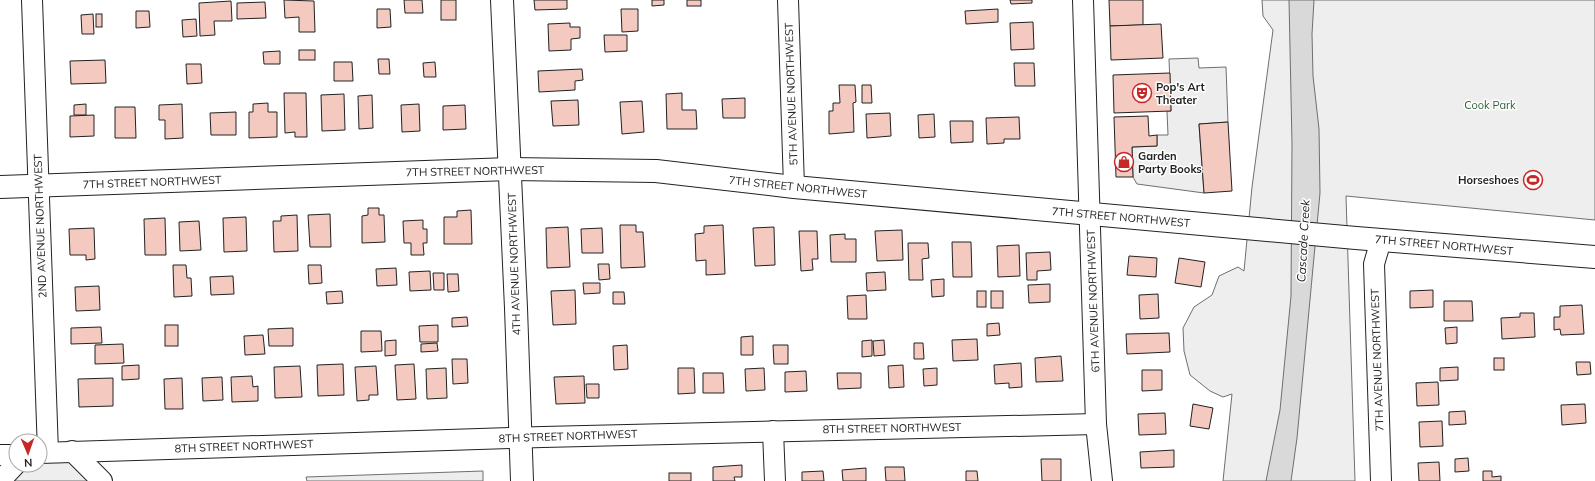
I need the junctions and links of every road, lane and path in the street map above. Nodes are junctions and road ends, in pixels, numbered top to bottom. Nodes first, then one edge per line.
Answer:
1 (32, 0) edge
2 (502, 0) edge
3 (788, 0) edge
4 (1083, 0) edge
5 (510, 169) junction
6 (38, 186) junction
7 (0, 187) edge
8 (794, 187) junction
9 (1090, 214) junction
10 (1381, 240) junction
11 (1595, 257) edge
12 (1096, 424) junction
13 (773, 431) junction
14 (44, 433) edge
15 (521, 438) junction
16 (72, 452) junction
17 (48, 453) edge
18 (8, 472) edge
19 (0, 481) edge
20 (102, 481) edge
21 (522, 481) edge
22 (774, 481) edge
23 (1102, 481) edge
24 (1381, 481) edge

1 - 6 street, 2ND AVENUE NORTHWEST
2 - 5 main road, 4TH AVENUE NORTHWEST
3 - 8 street, 5TH AVENUE NORTHWEST
4 - 9 street, 6TH AVENUE NORTHWEST
5 - 6 main road, 7TH STREET NORTHWEST
5 - 8 main road, 7TH STREET NORTHWEST
5 - 15 main road, 4TH AVENUE NORTHWEST
6 - 7 main road, 7TH STREET NORTHWEST
6 - 14 street, 2ND AVENUE NORTHWEST
8 - 9 main road, 7TH STREET NORTHWEST
9 - 10 main road, 7TH STREET NORTHWEST
9 - 12 street, 6TH AVENUE NORTHWEST
10 - 11 main road, 7TH STREET NORTHWEST
10 - 24 street, 7TH AVENUE NORTHWEST
12 - 13 street, 8TH STREET NORTHWEST
12 - 23 street, 6TH AVENUE NORTHWEST
13 - 15 street, 8TH STREET NORTHWEST
13 - 22 street
15 - 16 street, 8TH STREET NORTHWEST
15 - 21 main road, 4TH AVENUE NORTHWEST
16 - 17 street, 8TH STREET NORTHWEST
16 - 20 street
18 - 19 street

